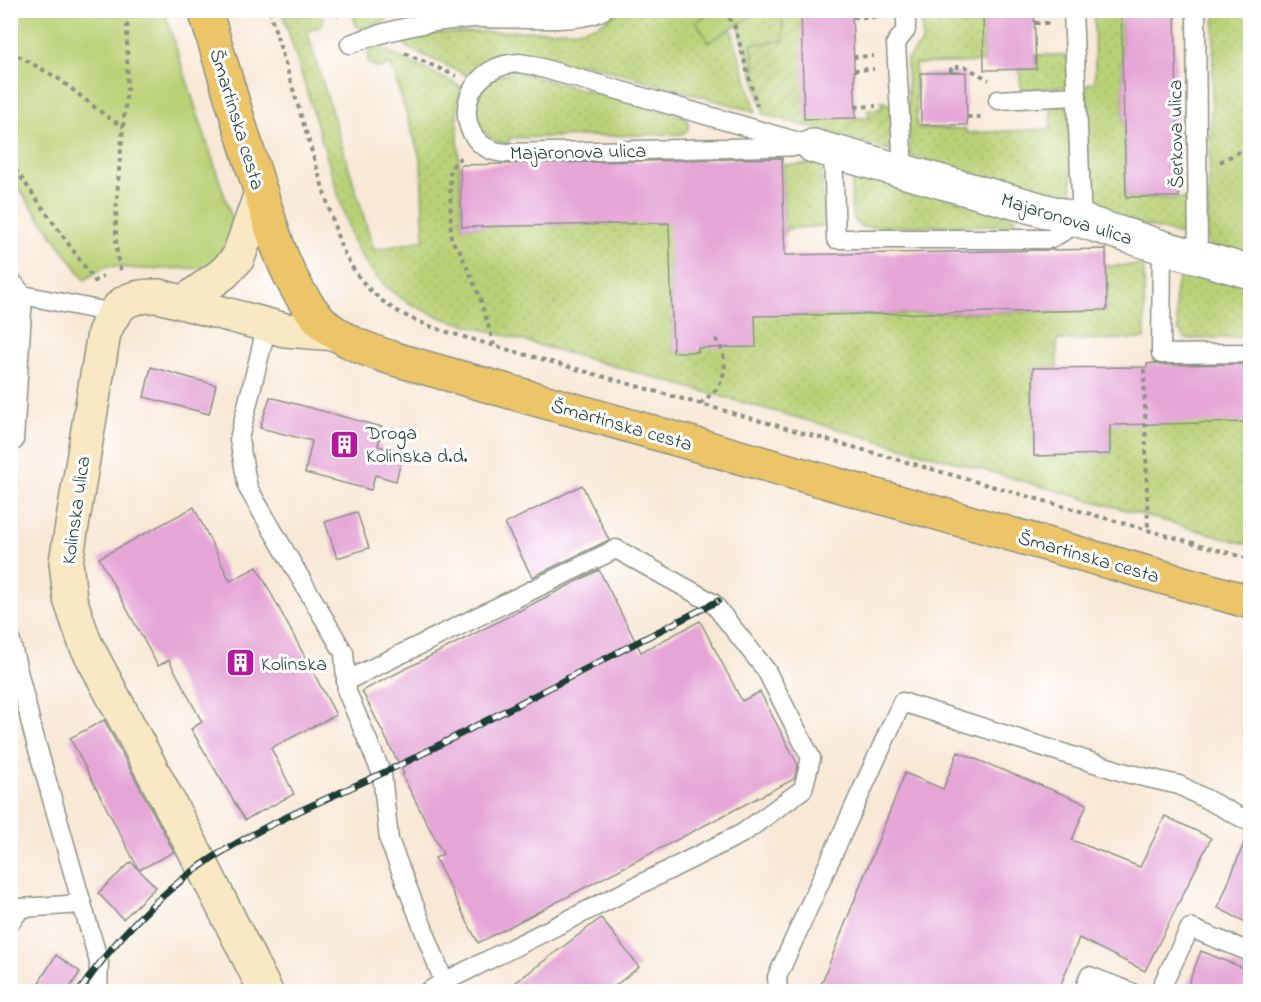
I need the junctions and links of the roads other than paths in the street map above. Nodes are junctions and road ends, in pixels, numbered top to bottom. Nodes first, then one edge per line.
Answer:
1 (205, 10) edge
2 (603, 10) edge
3 (906, 10) edge
4 (1073, 10) edge
5 (1196, 10) edge
6 (350, 44) dead end
7 (1077, 96) junction
8 (998, 100) road end
9 (823, 148) junction
10 (903, 170) junction
11 (261, 193) junction
12 (1082, 221) junction
13 (1162, 247) junction
14 (1198, 257) junction
15 (1251, 272) edge
16 (10, 279) edge
17 (23, 295) junction
18 (184, 302) junction
19 (113, 313) junction
20 (267, 325) junction
21 (337, 334) junction
22 (1251, 353) edge
23 (14, 441) dead end
24 (1251, 602) edge
25 (10, 638) edge
26 (346, 681) junction
27 (1251, 822) edge
28 (82, 904) junction
29 (10, 923) edge
30 (1251, 952) edge
31 (444, 982) junction
32 (98, 992) edge
33 (266, 992) edge
34 (427, 992) edge
35 (778, 992) edge
36 (1084, 992) edge
37 (1131, 992) edge
38 (1159, 992) edge

1 - 11 main road, Šmartinska cesta
2 - 6 lane
3 - 10 lane
4 - 7 lane
5 - 14 lane, Šerkova ulica
7 - 8 lane
7 - 12 lane
9 - 9 lane, Majaronova ulica
9 - 10 street, Majaronova ulica
9 - 12 lane
10 - 12 street, Majaronova ulica
11 - 18 street
11 - 21 main road, Šmartinska cesta
12 - 13 street, Majaronova ulica
13 - 14 street, Majaronova ulica
13 - 22 lane
14 - 15 street, Majaronova ulica
16 - 17 lane
17 - 19 lane
17 - 23 lane
18 - 19 street
18 - 20 street
19 - 33 street, Kolinska ulica
20 - 21 street
20 - 26 lane
21 - 24 main road, Šmartinska cesta
25 - 28 lane
26 - 31 lane
26 - 31 lane
27 - 35 lane
28 - 29 lane
28 - 32 lane
30 - 38 lane
31 - 34 lane
36 - 37 lane

